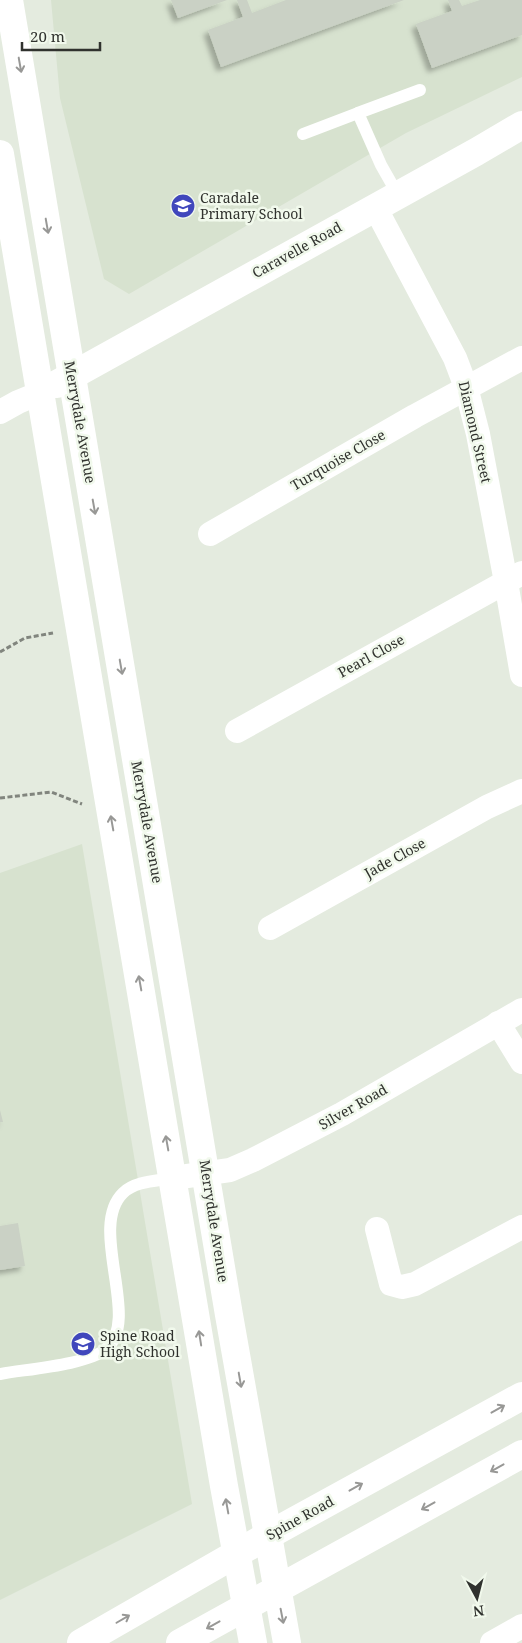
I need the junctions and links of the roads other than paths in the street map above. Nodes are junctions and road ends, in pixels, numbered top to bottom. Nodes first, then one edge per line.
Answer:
1 (8, 0) edge
2 (420, 90) dead end
3 (358, 113) junction
4 (522, 125) edge
5 (303, 134) dead end
6 (0, 154) edge
7 (387, 201) junction
8 (522, 358) edge
9 (72, 376) junction
10 (466, 388) junction
11 (40, 393) junction
12 (0, 412) edge
13 (210, 534) dead end
14 (514, 578) edge
15 (522, 675) edge
16 (237, 731) dead end
17 (522, 791) edge
18 (270, 928) dead end
19 (522, 1010) edge
20 (498, 1023) junction
21 (522, 1062) edge
22 (206, 1172) junction
23 (173, 1178) junction
24 (522, 1228) edge
25 (377, 1229) dead end
26 (0, 1374) edge
27 (522, 1396) edge
28 (522, 1454) edge
29 (267, 1536) junction
30 (236, 1554) junction
31 (277, 1589) junction
32 (246, 1607) junction
33 (522, 1626) edge
34 (81, 1643) edge
35 (180, 1643) edge
36 (253, 1643) edge
37 (287, 1643) edge
38 (492, 1643) edge

1 -> 9 street, Merrydale Avenue
2 - 3 lane
3 - 5 lane
3 - 7 lane
4 - 7 street, Caravelle Road
6 - 11 street
7 - 9 street, Caravelle Road
7 - 10 street, Diamond Street
8 - 10 street, Turquoise Close
9 - 11 street, Caravelle Road
9 -> 22 street, Merrydale Avenue
10 - 13 street, Turquoise Close
10 - 14 street, Diamond Street
11 - 12 street
23 -> 11 street
14 - 15 street, Diamond Street
14 - 16 street, Pearl Close
17 - 18 street, Jade Close
19 - 20 street, Silver Road
20 - 21 street
20 - 22 street, Silver Road
22 - 23 street, Silver Road
22 -> 29 street, Merrydale Avenue
23 - 26 lane
30 -> 23 street
24 - 25 street
29 -> 27 street, Spine Road
28 -> 31 street
29 - 30 street, Spine Road
29 - 31 street, Merrydale Avenue
30 - 32 street
34 -> 30 street, Spine Road
31 - 32 street
31 -> 37 street, Merrydale Avenue
32 -> 35 street
32 - 36 street
33 - 38 street

